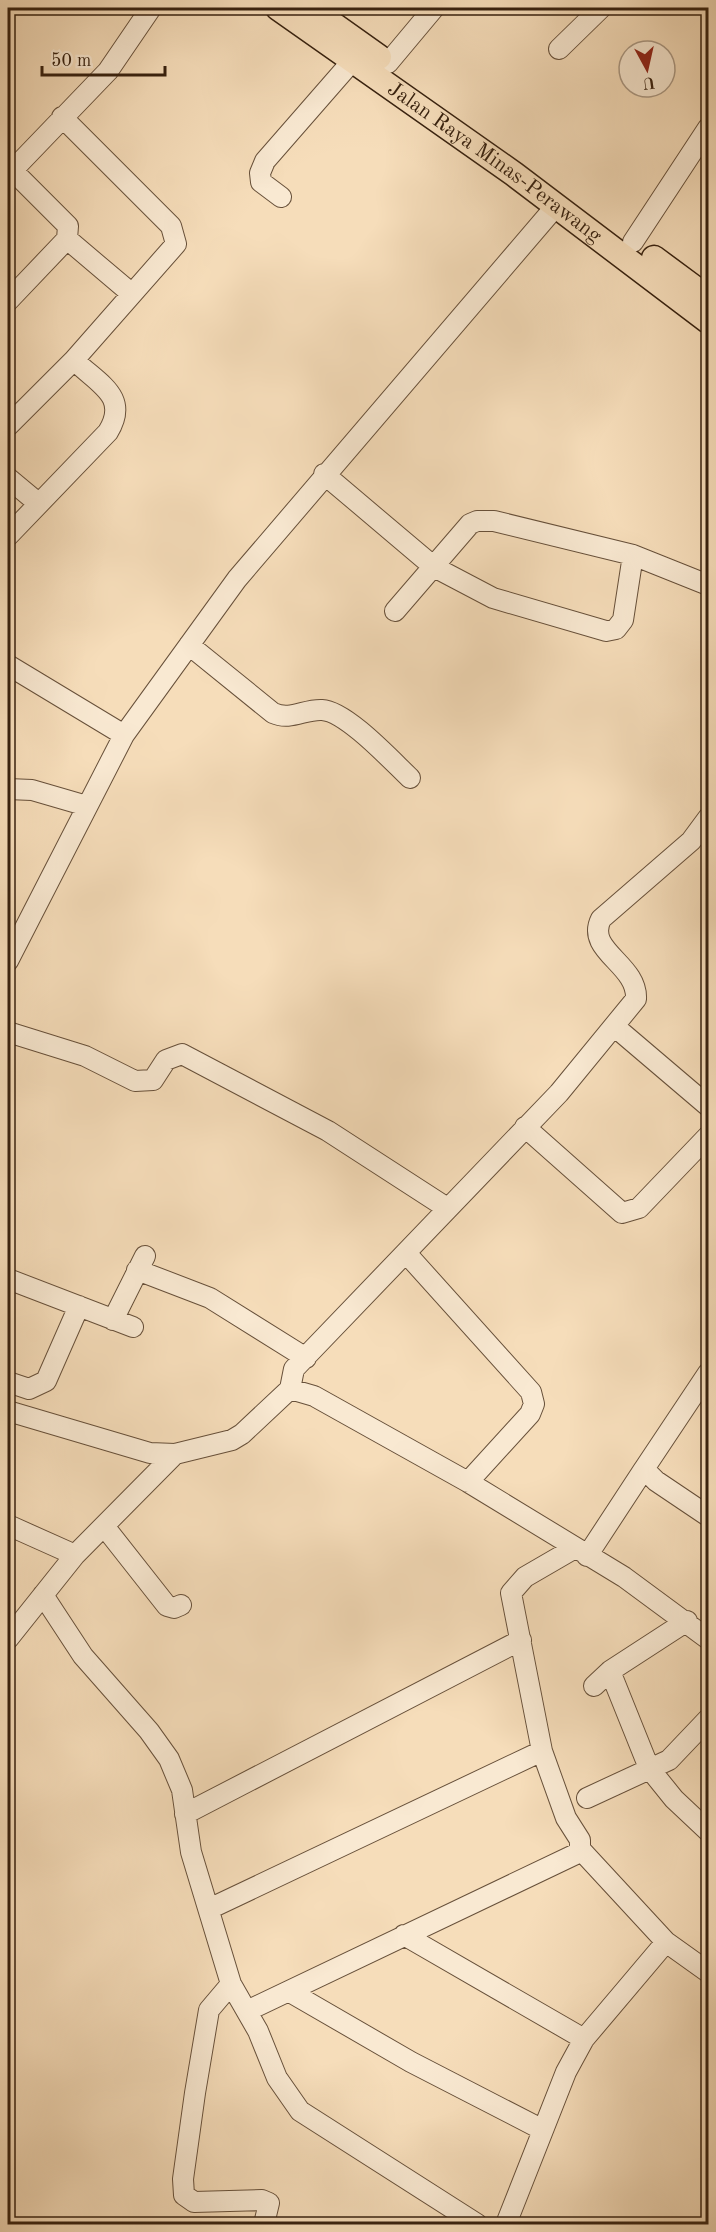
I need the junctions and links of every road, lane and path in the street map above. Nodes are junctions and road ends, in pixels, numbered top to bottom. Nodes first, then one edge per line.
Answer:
1 (151, 8) edge
2 (278, 8) edge
3 (310, 8) edge
4 (434, 8) edge
5 (601, 8) edge
6 (559, 49) dead end
7 (354, 59) junction
8 (388, 63) junction
9 (62, 117) junction
10 (708, 128) edge
11 (10, 173) edge
12 (281, 197) dead end
13 (556, 206) junction
14 (67, 239) junction
15 (633, 243) junction
16 (132, 294) junction
17 (708, 298) edge
18 (8, 301) edge
19 (708, 321) edge
20 (74, 360) junction
21 (8, 426) edge
22 (324, 474) junction
23 (8, 478) edge
24 (38, 503) junction
25 (8, 537) edge
26 (633, 555) junction
27 (434, 567) junction
28 (708, 585) edge
29 (395, 611) dead end
30 (189, 645) junction
31 (8, 665) edge
32 (124, 735) junction
33 (410, 778) dead end
34 (8, 789) edge
35 (87, 806) junction
36 (708, 818) edge
37 (8, 961) edge
38 (614, 1026) junction
39 (8, 1032) edge
40 (708, 1106) edge
41 (525, 1127) junction
42 (708, 1136) edge
43 (447, 1209) junction
44 (406, 1252) junction
45 (8, 1279) edge
46 (79, 1306) junction
47 (113, 1320) junction
48 (134, 1327) dead end
49 (306, 1358) junction
50 (708, 1373) edge
51 (8, 1382) edge
52 (290, 1389) junction
53 (8, 1411) edge
54 (175, 1454) junction
55 (644, 1469) junction
56 (468, 1482) junction
57 (708, 1516) edge
58 (8, 1525) edge
59 (104, 1526) junction
60 (581, 1552) junction
61 (75, 1556) junction
62 (43, 1595) junction
63 (181, 1605) dead end
64 (687, 1621) junction
65 (8, 1639) edge
66 (708, 1639) edge
67 (521, 1641) junction
68 (610, 1671) junction
69 (594, 1686) dead end
70 (708, 1719) edge
71 (542, 1751) junction
72 (649, 1768) junction
73 (586, 1798) dead end
74 (185, 1814) junction
75 (708, 1831) edge
76 (580, 1849) junction
77 (209, 1909) junction
78 (404, 1935) junction
79 (666, 1942) junction
80 (708, 1972) edge
81 (231, 1983) junction
82 (290, 1992) junction
83 (247, 2011) junction
84 (584, 2039) junction
85 (543, 2130) junction
86 (468, 2223) edge
87 (264, 2224) edge
88 (506, 2224) edge

1 - 9 street
2 - 7 main road, Jalan Raya Minas-Perawang
3 - 8 main road, Jalan Raya Minas-Perawang
4 - 8 street
5 - 6 street
7 - 12 street
7 - 13 main road, Jalan Raya Minas-Perawang
8 - 15 main road, Jalan Raya Minas-Perawang
9 - 11 street
9 - 16 street
10 - 15 street
11 - 14 street
13 - 19 main road, Jalan Raya Minas-Perawang
13 - 22 street
14 - 16 street
14 - 18 street
15 - 17 main road, Jalan Raya Minas-Perawang
16 - 20 street
20 - 21 street
20 - 24 street
22 - 27 street
22 - 30 street
23 - 24 street
24 - 25 street
26 - 27 street
26 - 27 street
26 - 28 street
27 - 29 street
30 - 32 street
30 - 33 street
31 - 32 street
32 - 35 street
34 - 35 street
35 - 37 street
36 - 38 street
38 - 40 street
38 - 41 street
39 - 43 street
41 - 42 street
41 - 43 street
43 - 44 street
44 - 49 street
44 - 56 street
45 - 46 street
46 - 47 street
46 - 51 street
47 - 48 street
47 - 49 street
49 - 52 street
50 - 55 street
52 - 54 street
52 - 56 street
53 - 54 street
54 - 59 street
55 - 57 street
55 - 60 street
56 - 60 street
58 - 61 street
59 - 61 street
59 - 63 street
60 - 64 street
60 - 67 street
61 - 62 street
62 - 65 street
62 - 74 street
64 - 66 street
64 - 68 street
67 - 71 street
67 - 74 street
68 - 69 street
68 - 72 street
70 - 72 street
71 - 76 street
71 - 77 street
72 - 73 street
72 - 75 street
74 - 77 street
76 - 78 street
76 - 79 street
77 - 81 street
78 - 82 street
78 - 84 street
79 - 80 street
79 - 84 street
81 - 83 street
81 - 87 street
82 - 83 street
82 - 85 street
83 - 86 street
84 - 85 street
85 - 88 street

